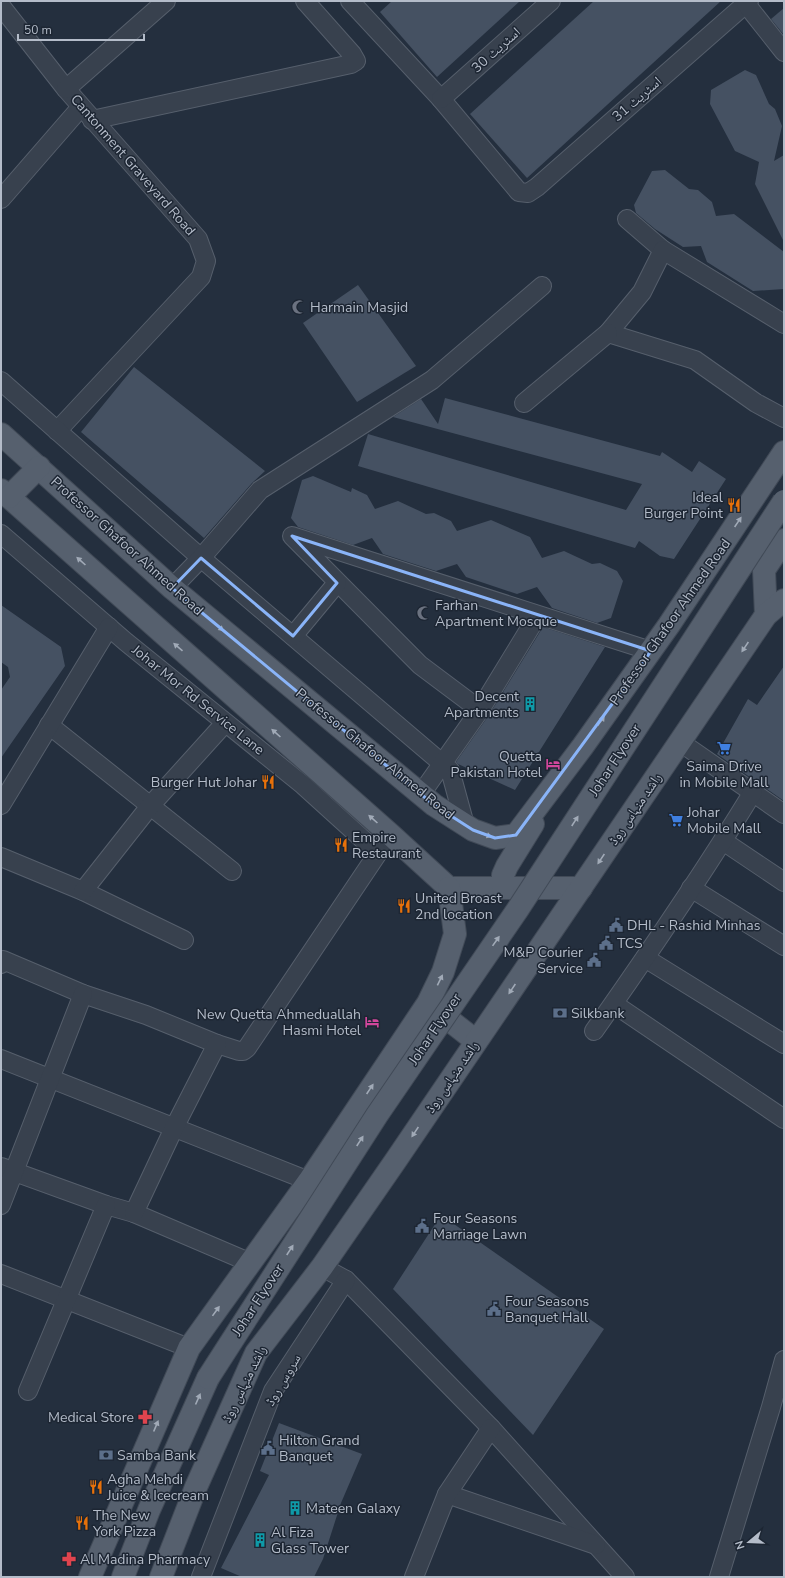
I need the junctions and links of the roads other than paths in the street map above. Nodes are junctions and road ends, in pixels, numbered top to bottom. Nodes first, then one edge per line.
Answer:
1 (166, 1) edge
2 (305, 1) edge
3 (350, 1) edge
4 (551, 1) edge
5 (747, 2) edge
6 (1, 6) edge
7 (784, 52) edge
8 (66, 89) junction
9 (441, 99) junction
10 (87, 113) junction
11 (1, 199) edge
12 (627, 219) dead end
13 (663, 250) junction
14 (542, 286) dead end
15 (784, 324) edge
16 (608, 334) junction
17 (1, 381) edge
18 (524, 404) dead end
19 (784, 418) edge
20 (57, 432) junction
21 (1, 434) edge
22 (784, 452) edge
23 (39, 467) junction
24 (5, 493) edge
25 (784, 501) edge
26 (1, 534) edge
27 (784, 540) edge
28 (201, 558) junction
29 (337, 583) junction
30 (172, 588) junction
31 (784, 588) edge
32 (784, 600) edge
33 (766, 614) junction
34 (538, 615) junction
35 (109, 627) junction
36 (293, 636) junction
37 (650, 652) junction
38 (480, 710) junction
39 (255, 714) junction
40 (50, 725) junction
41 (231, 728) junction
42 (680, 742) junction
43 (583, 746) junction
44 (442, 763) junction
45 (753, 792) junction
46 (421, 794) junction
47 (1, 806) edge
48 (150, 806) junction
49 (784, 814) edge
50 (464, 825) junction
51 (391, 835) junction
52 (723, 841) junction
53 (378, 853) junction
54 (1, 857) edge
55 (232, 871) dead end
56 (784, 882) edge
57 (449, 888) junction
58 (503, 888) junction
59 (581, 888) junction
60 (691, 888) junction
61 (83, 891) junction
62 (184, 940) dead end
63 (784, 946) edge
64 (645, 958) junction
65 (1, 964) edge
66 (84, 994) junction
67 (428, 1003) junction
68 (614, 1004) junction
69 (594, 1031) dead end
70 (476, 1041) junction
71 (217, 1044) junction
72 (784, 1044) edge
73 (1, 1059) edge
74 (51, 1079) junction
75 (784, 1119) edge
76 (174, 1128) junction
77 (8, 1170) edge
78 (309, 1180) junction
79 (1, 1205) edge
80 (106, 1205) junction
81 (134, 1213) junction
82 (251, 1263) junction
83 (322, 1267) junction
84 (1, 1274) edge
85 (346, 1280) junction
86 (67, 1299) junction
87 (189, 1348) junction
88 (784, 1360) edge
89 (28, 1391) dead end
90 (491, 1428) junction
91 (447, 1494) junction
92 (598, 1546) junction
93 (90, 1577) edge
94 (123, 1577) edge
95 (161, 1577) edge
96 (201, 1577) edge
97 (414, 1577) edge
98 (626, 1577) edge
99 (719, 1577) edge

1 - 8 street
2 - 10 street
3 - 9 street
4 - 9 street, اسٹریٹ 30
5 - 7 street, اسٹریٹ 31
5 - 9 street, اسٹریٹ 31
6 - 8 street, Cantonment Graveyard Road
8 - 10 street, Cantonment Graveyard Road
10 - 11 street
10 - 20 street, Cantonment Graveyard Road
12 - 13 street
13 - 15 street
13 - 16 street
14 - 28 street
16 - 18 street
16 - 19 street
17 - 20 street
20 - 28 street
21 - 23 main road, Professor Ghafoor Ahmed Road
37 -> 22 main road, Professor Ghafoor Ahmed Road
23 - 24 main road
23 - 30 main road, Professor Ghafoor Ahmed Road
39 -> 24 main road
94 -> 25 main road, Johar Flyover, bridge
26 - 35 street, Johar Mor Rd Service Lane
27 - 33 main road
28 - 30 street
28 - 36 street
29 - 34 street
29 - 36 street
29 - 38 street
30 -> 46 main road, Professor Ghafoor Ahmed Road
31 - 33 main road
32 - 33 main road, راشد منہاس روڈ
33 -> 42 main road, راشد منہاس روڈ
34 - 37 street
34 - 38 street
35 - 40 street
35 - 41 street, Johar Mor Rd Service Lane
36 - 44 street
43 -> 37 main road, Professor Ghafoor Ahmed Road
38 - 44 street
39 - 41 street
51 -> 39 main road
40 - 47 street
40 - 48 street
41 - 48 street
41 - 53 street, Johar Mor Rd Service Lane
42 - 45 street
42 -> 59 main road, راشد منہاس روڈ
50 -> 43 main road, Professor Ghafoor Ahmed Road
43 - 58 main road
44 - 46 street
44 - 50 street
45 - 49 street
45 - 52 street
46 - 50 main road, Professor Ghafoor Ahmed Road
48 - 55 street
48 - 61 street
51 - 53 street
51 - 57 main road
52 - 56 street
52 - 60 street
53 - 71 street
54 - 61 street
57 - 58 main road
67 -> 57 main road
58 - 59 main road
59 -> 70 main road, راشد منہاس روڈ
60 - 63 street
60 - 64 street
61 - 62 street
64 - 68 street
64 - 72 street
65 - 66 street
66 - 71 street
66 - 74 street
67 - 70 main road
78 -> 67 main road
68 - 69 street
68 - 75 street
70 -> 83 main road, راشد منہاس روڈ
71 - 76 street
73 - 74 street
74 - 76 street
74 - 77 street
76 - 78 street
76 - 81 street
77 - 79 street
77 - 80 street
78 - 82 main road
80 - 81 street
80 - 86 street
81 - 82 street
87 -> 82 main road
83 - 85 street
83 - 95 main road, راشد منہاس روڈ
84 - 86 street
85 - 90 street
85 - 96 street, سروس روڈ
86 - 87 street
86 - 89 street
93 -> 87 main road
88 - 99 street
90 - 91 street
90 - 92 street
91 - 92 street
91 - 97 street
92 - 98 street

